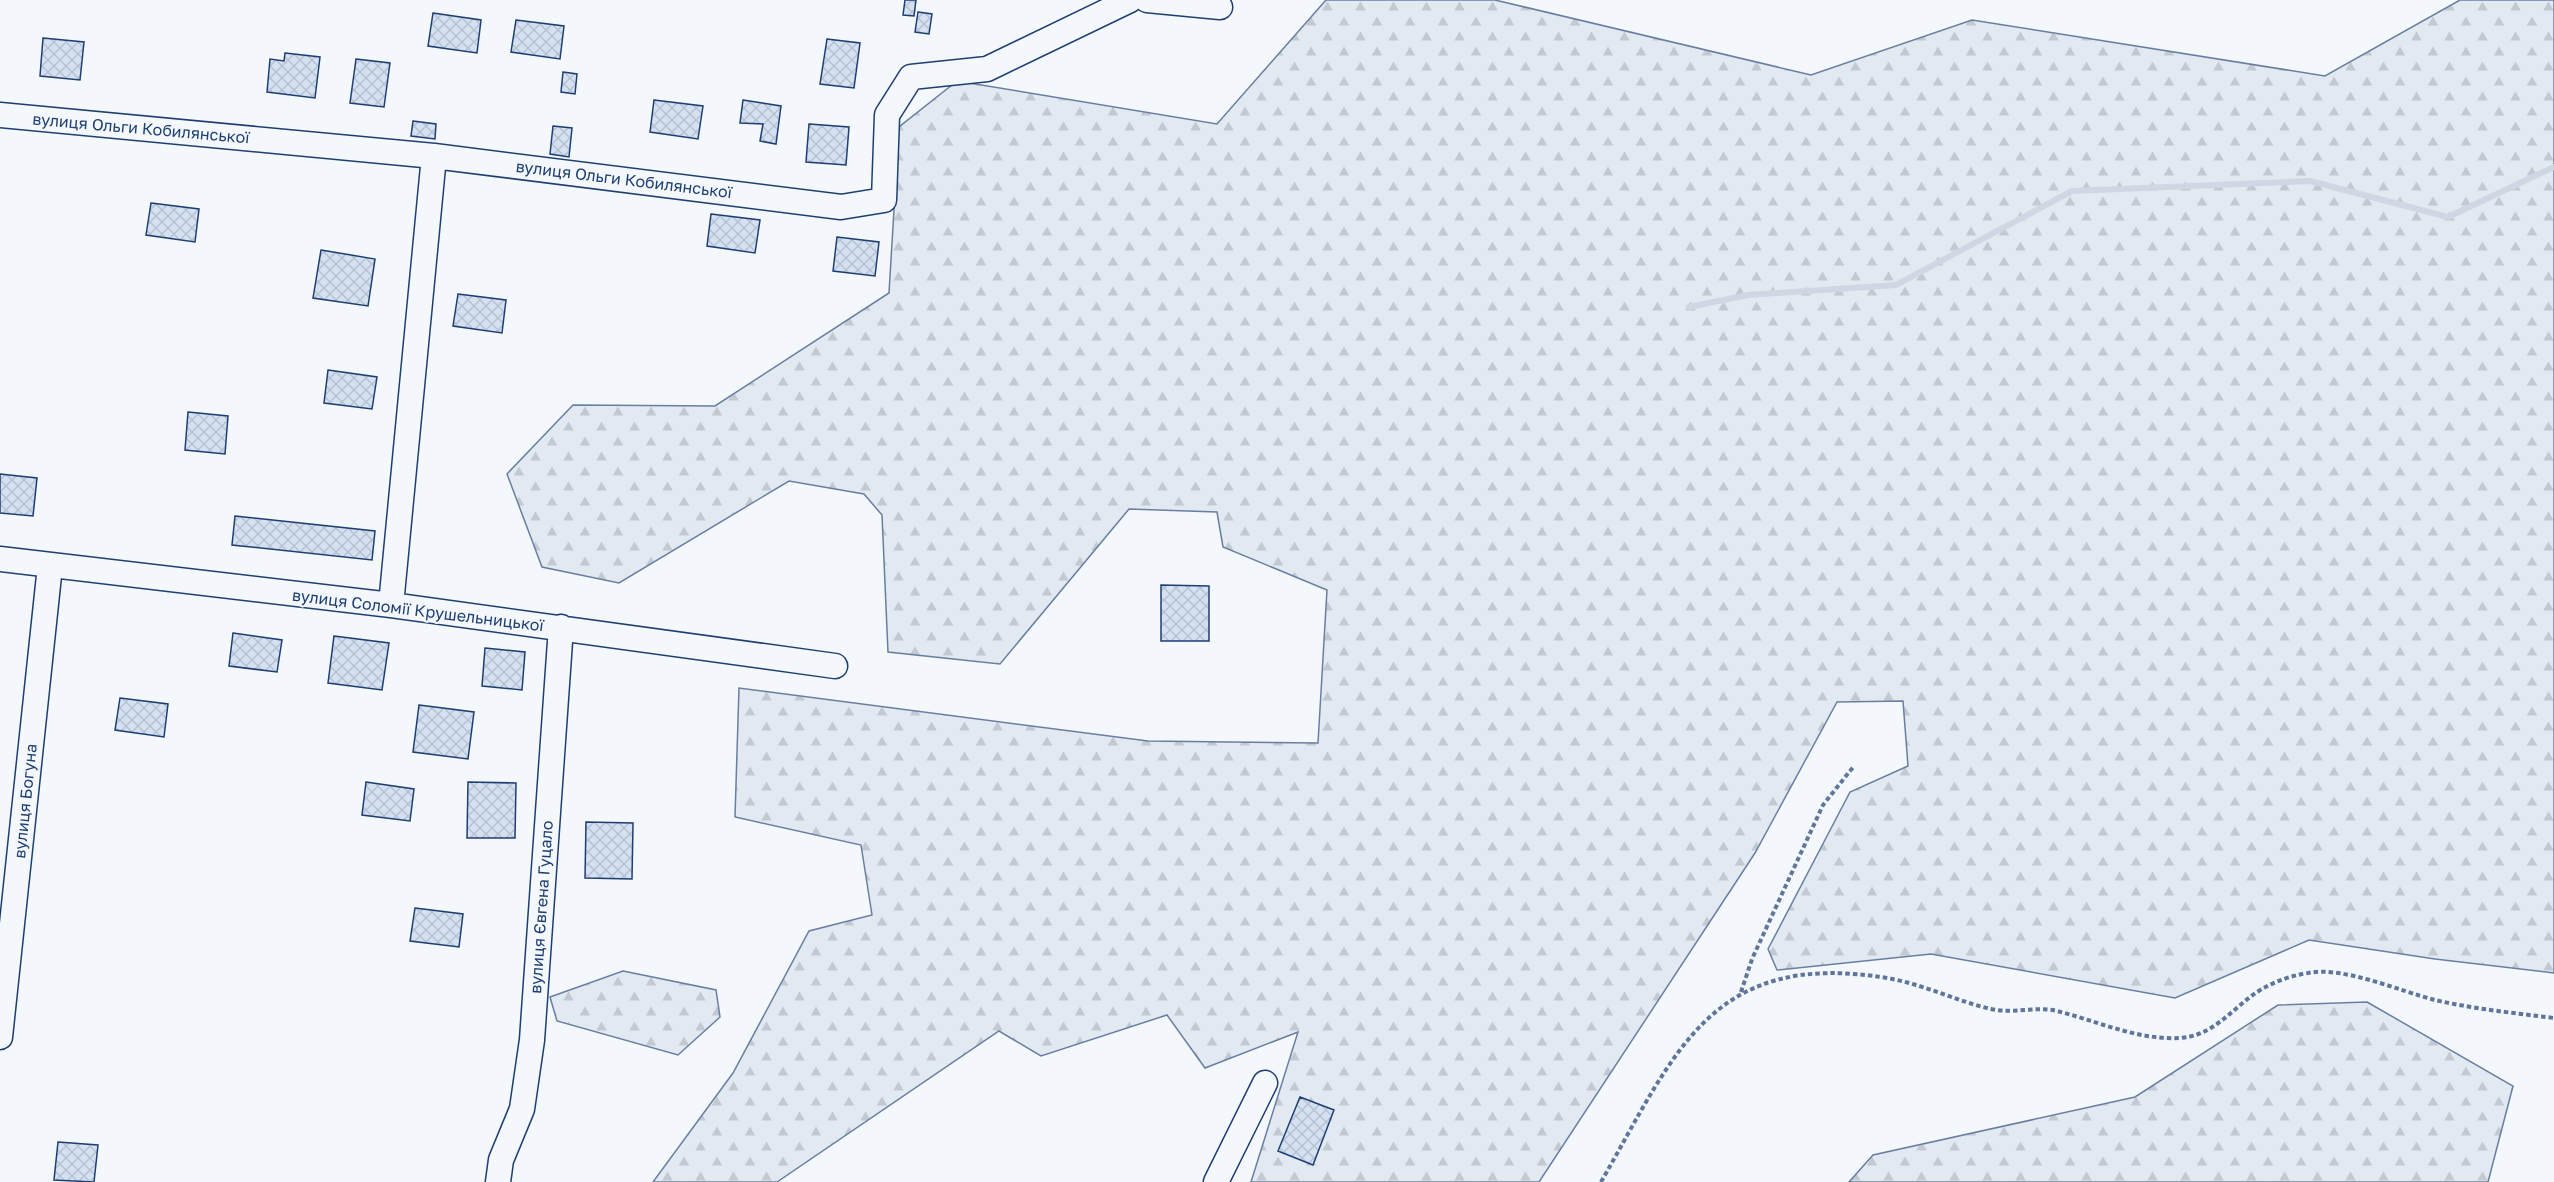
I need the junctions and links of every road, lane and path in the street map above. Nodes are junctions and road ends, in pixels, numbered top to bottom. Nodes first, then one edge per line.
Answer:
1 (1130, 0) edge
2 (1147, 0) edge
3 (1220, 7) dead end
4 (0, 115) edge
5 (434, 156) junction
6 (0, 559) edge
7 (50, 566) junction
8 (391, 606) junction
9 (561, 627) junction
10 (835, 666) dead end
11 (1854, 766) dead end
12 (1741, 992) junction
13 (2554, 1018) edge
14 (0, 1037) edge
15 (1265, 1083) dead end
16 (498, 1182) edge
17 (1216, 1182) edge
18 (1601, 1182) edge

1 - 5 street, вулиця Ольги Кобилянської
2 - 3 street
4 - 5 street, вулиця Ольги Кобилянської
5 - 8 street
6 - 7 street, вулиця Соломії Крушельницької
7 - 8 street, вулиця Соломії Крушельницької
7 - 14 street, вулиця Богуна
8 - 9 street, вулиця Соломії Крушельницької
9 - 10 street, вулиця Соломії Крушельницької
9 - 16 street, вулиця Євгена Гуцало
11 - 12 path
12 - 13 path
12 - 18 path
15 - 17 street

